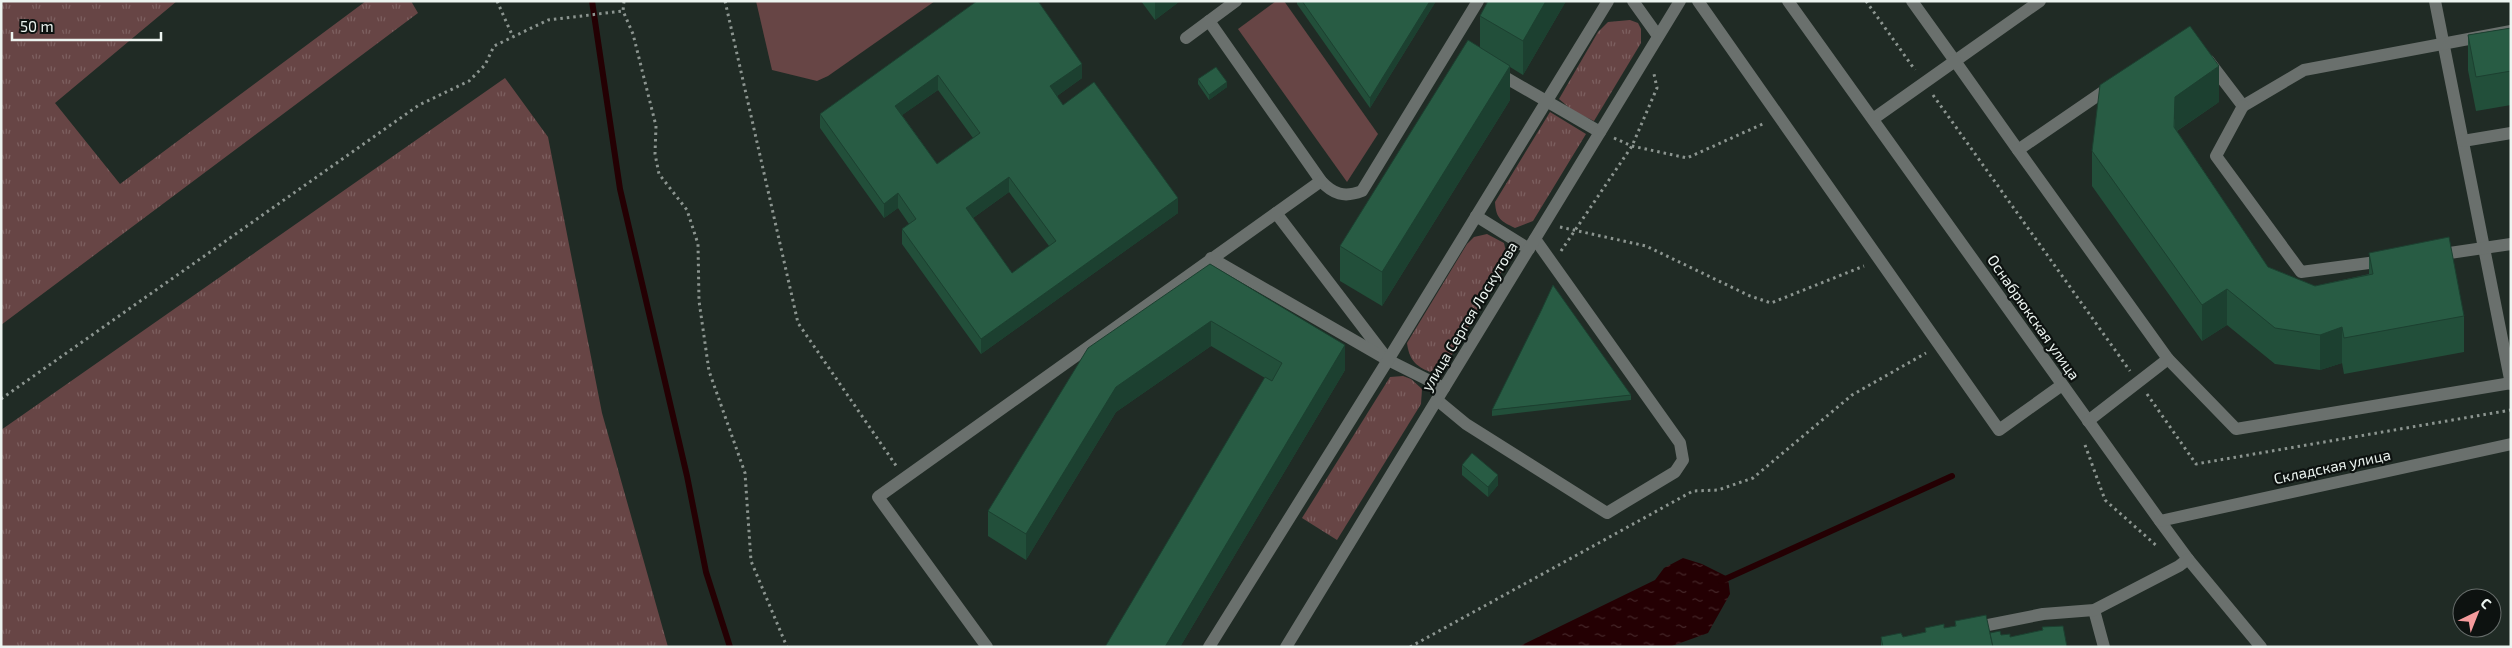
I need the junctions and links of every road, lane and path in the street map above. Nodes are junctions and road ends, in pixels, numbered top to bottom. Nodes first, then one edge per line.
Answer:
1 (497, 1) edge
2 (624, 1) edge
3 (725, 1) edge
4 (1236, 1) edge
5 (1478, 1) edge
6 (1608, 1) edge
7 (1633, 1) edge
8 (1680, 1) edge
9 (1698, 1) edge
10 (1788, 1) edge
11 (1866, 1) edge
12 (1912, 1) edge
13 (2040, 1) edge
14 (2436, 1) edge
15 (623, 10) junction
16 (1209, 21) junction
17 (2511, 32) edge
18 (1658, 36) junction
19 (514, 37) junction
20 (1186, 38) dead end
21 (2444, 44) junction
22 (2198, 48) edge
23 (1649, 52) junction
24 (1955, 62) junction
25 (1482, 65) edge
26 (2123, 78) edge
27 (1924, 83) junction
28 (1546, 102) junction
29 (2243, 106) junction
30 (1779, 117) junction
31 (1873, 119) junction
32 (1600, 132) junction
33 (2511, 133) edge
34 (2463, 141) junction
35 (1632, 146) junction
36 (2018, 150) junction
37 (1321, 181) junction
38 (1276, 213) junction
39 (1476, 216) junction
40 (1544, 224) junction
41 (1574, 229) junction
42 (1532, 244) junction
43 (2511, 244) edge
44 (2485, 249) junction
45 (2427, 256) edge
46 (1212, 258) junction
47 (1878, 258) junction
48 (2398, 260) edge
49 (1553, 263) junction
50 (1940, 346) junction
51 (2168, 359) junction
52 (1388, 360) junction
53 (2509, 365) edge
54 (2138, 382) junction
55 (2511, 383) edge
56 (2062, 385) junction
57 (1444, 388) junction
58 (1, 399) edge
59 (1437, 400) junction
60 (2511, 410) edge
61 (2088, 421) junction
62 (2511, 444) edge
63 (905, 478) junction
64 (2160, 521) junction
65 (2188, 559) junction
66 (2094, 610) junction
67 (1956, 631) edge
68 (787, 647) edge
69 (987, 647) edge
70 (1209, 647) edge
71 (1286, 647) edge
72 (1410, 647) edge
73 (2104, 647) edge
74 (2261, 647) edge

1 - 19 path
2 - 15 path
3 - 63 path
4 - 16 street
5 - 37 street
6 - 28 street
7 - 18 street
8 - 18 street, улица Сергея Лоскутова
9 - 30 street
10 - 31 street, Оснабрюкская улица
11 - 27 path
12 - 24 street
13 - 24 street
14 - 21 street
15 - 19 path
15 - 68 path
16 - 20 street
16 - 37 street
17 - 21 street
18 - 23 street, улица Сергея Лоскутова
19 - 58 path
21 - 29 street
21 - 34 street
22 - 29 street
23 - 32 street, улица Сергея Лоскутова
23 - 35 path
24 - 27 street
24 - 36 street
25 - 28 street
26 - 36 street
27 - 31 street
27 - 54 path
28 - 32 street
28 - 39 street
29 - 48 street
30 - 35 path
30 - 47 street
31 - 56 street, Оснабрюкская улица
32 - 35 path
32 - 40 street, улица Сергея Лоскутова
33 - 34 street
34 - 44 street
35 - 41 path
36 - 51 street
37 - 38 street
38 - 46 street
38 - 52 street
39 - 42 street
39 - 52 street
40 - 41 path
40 - 42 street, улица Сергея Лоскутова
41 - 47 path
41 - 49 path
42 - 49 street
42 - 57 street, улица Сергея Лоскутова
43 - 44 street
44 - 45 street
44 - 53 street
46 - 52 street
46 - 63 street
47 - 50 street
49 - 59 street
50 - 56 street
50 - 72 path
51 - 54 street
51 - 55 street
52 - 57 street
52 - 70 street
53 - 55 street
54 - 60 path
54 - 61 street
56 - 61 street, Оснабрюкская улица
57 - 59 street, улица Сергея Лоскутова
59 - 71 street, улица Сергея Лоскутова
61 - 64 street, Оснабрюкская улица
62 - 64 street, Складская улица
63 - 69 street
64 - 65 street, Оснабрюкская улица
65 - 66 street
65 - 74 street, Оснабрюкская улица
66 - 67 street
66 - 73 street

